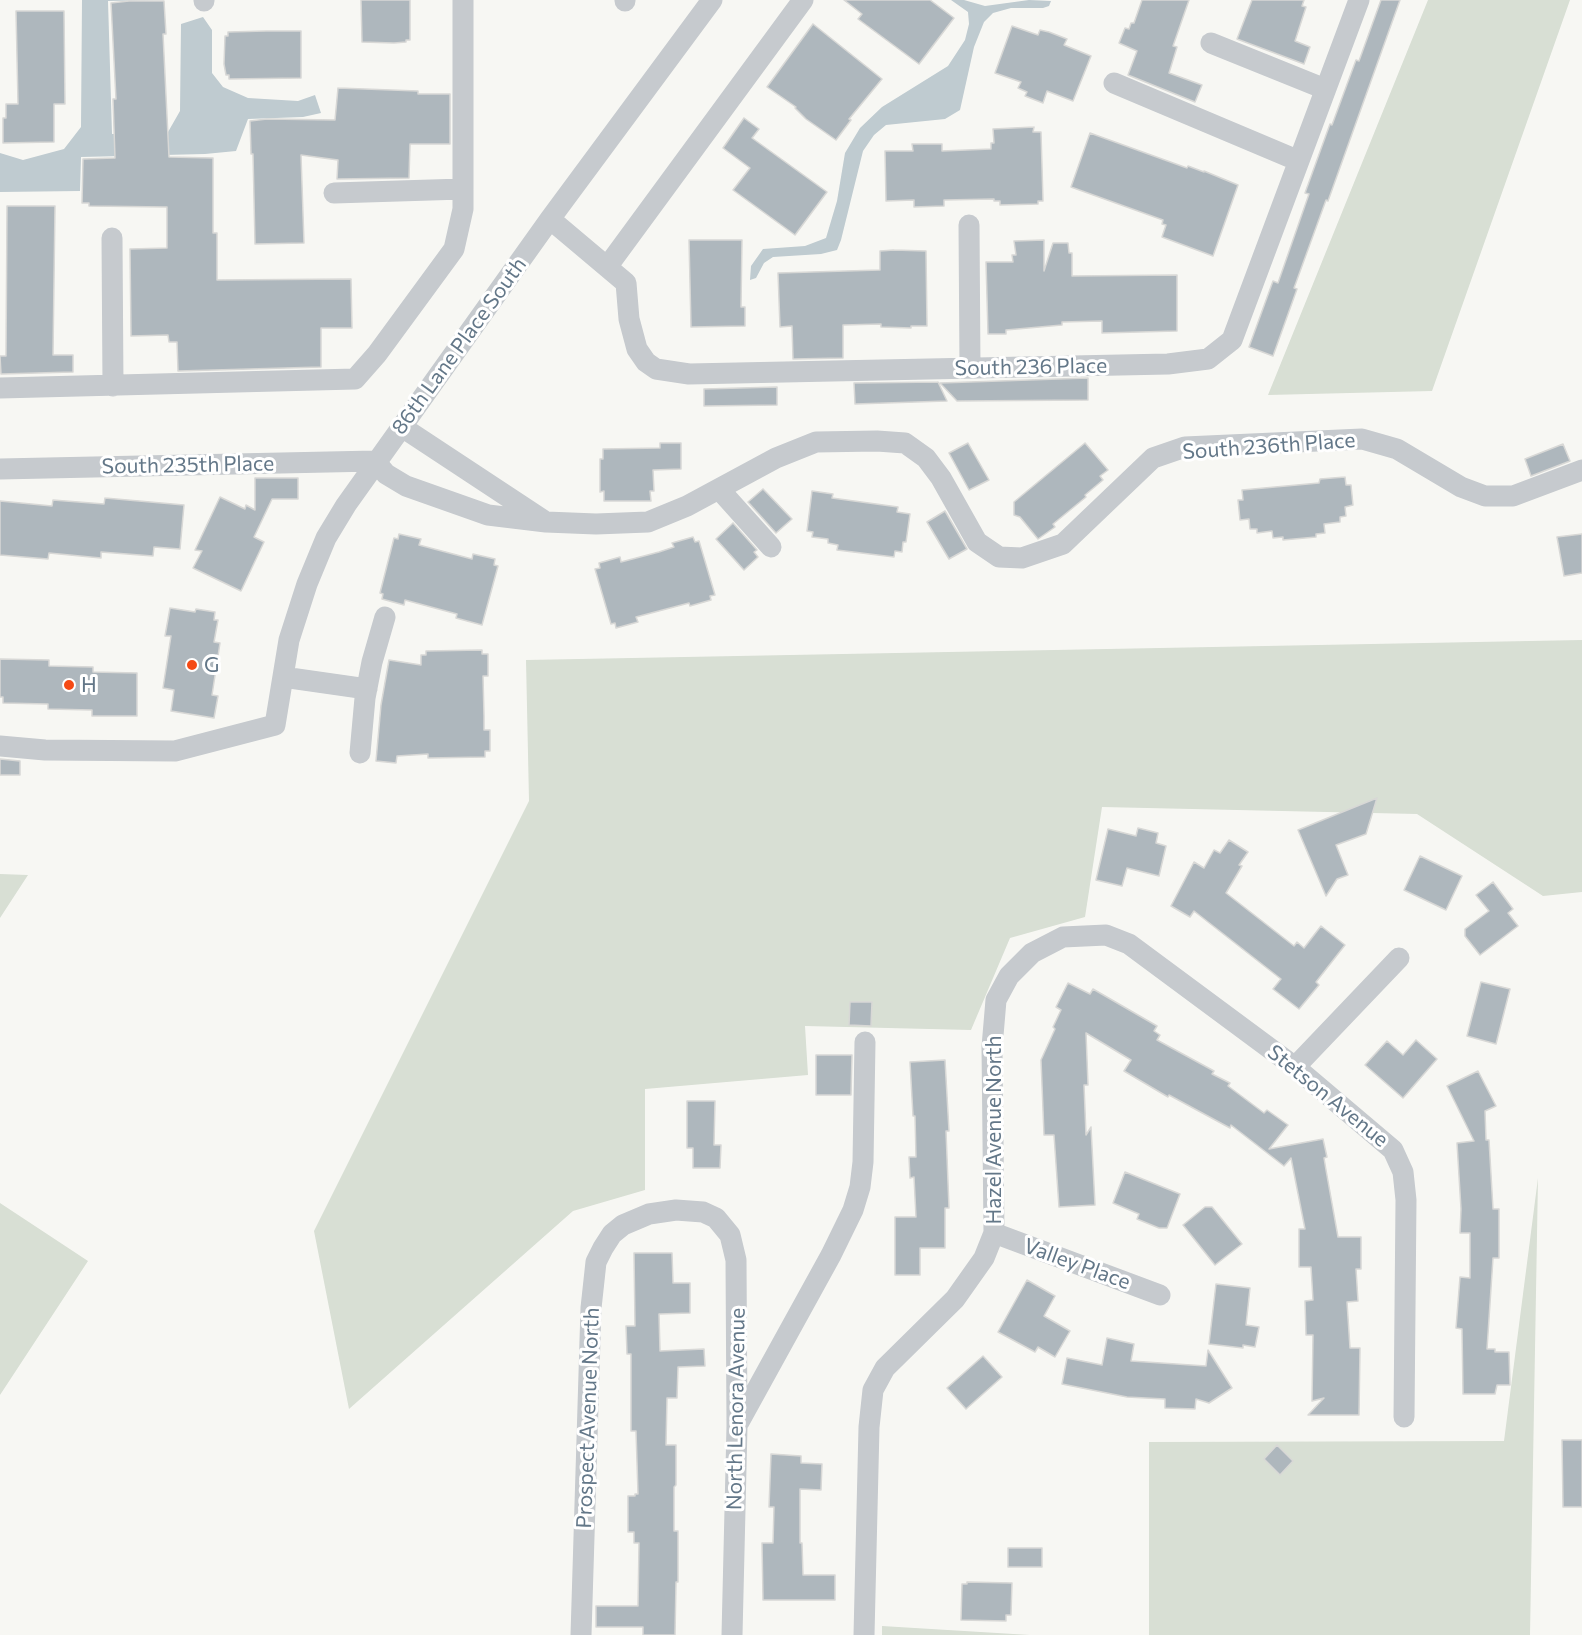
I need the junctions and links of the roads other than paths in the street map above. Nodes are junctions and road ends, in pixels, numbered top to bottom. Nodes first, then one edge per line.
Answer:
1 (463, 0) edge
2 (712, 0) edge
3 (804, 0) edge
4 (1359, 0) edge
5 (1211, 44) dead end
6 (1114, 82) dead end
7 (1325, 89) junction
8 (1299, 161) junction
9 (463, 189) junction
10 (334, 193) dead end
11 (550, 219) junction
12 (969, 225) dead end
13 (112, 238) dead end
14 (607, 267) junction
15 (970, 368) junction
16 (113, 386) junction
17 (0, 388) edge
18 (402, 426) junction
19 (375, 461) junction
20 (0, 469) edge
21 (1582, 470) edge
22 (719, 489) junction
23 (546, 522) junction
24 (771, 547) dead end
25 (385, 617) dead end
26 (283, 677) junction
27 (367, 689) junction
28 (0, 747) edge
29 (360, 753) dead end
30 (1063, 937) joint
31 (1398, 958) dead end
32 (865, 1042) dead end
33 (1295, 1067) junction
34 (689, 1210) joint
35 (994, 1233) junction
36 (1160, 1295) dead end
37 (1404, 1417) dead end
38 (737, 1426) junction
39 (581, 1635) edge
40 (732, 1635) edge
41 (864, 1635) edge

1 - 9 street
2 - 11 street, 86th Lane Place South
3 - 14 street
4 - 7 street, South 236 Place
5 - 7 street
6 - 8 street
7 - 8 street, South 236 Place
8 - 15 street, South 236 Place
9 - 10 street
9 - 16 street
11 - 14 street, South 236 Place
11 - 18 street, 86th Lane Place South
12 - 15 street
13 - 16 street
14 - 15 street, South 236 Place
16 - 17 street
18 - 19 street, 86th Lane Place South
18 - 23 street
19 - 20 street, South 235th Place
19 - 23 street, South 236th Place
19 - 26 street, 86th Lane Place South
21 - 22 street, South 236th Place
22 - 23 street, South 236th Place
22 - 24 street
25 - 27 street
26 - 27 street
26 - 28 street, 86th Lane Place South
27 - 29 street
30 - 33 street, Stetson Avenue
30 - 35 street, Hazel Avenue North
31 - 33 street
32 - 38 street
33 - 37 street, Stetson Avenue
34 - 38 street, North Lenora Avenue
34 - 39 street, Prospect Avenue North
35 - 36 street, Valley Place
35 - 41 street, Hazel Avenue North
38 - 40 street, North Lenora Avenue

